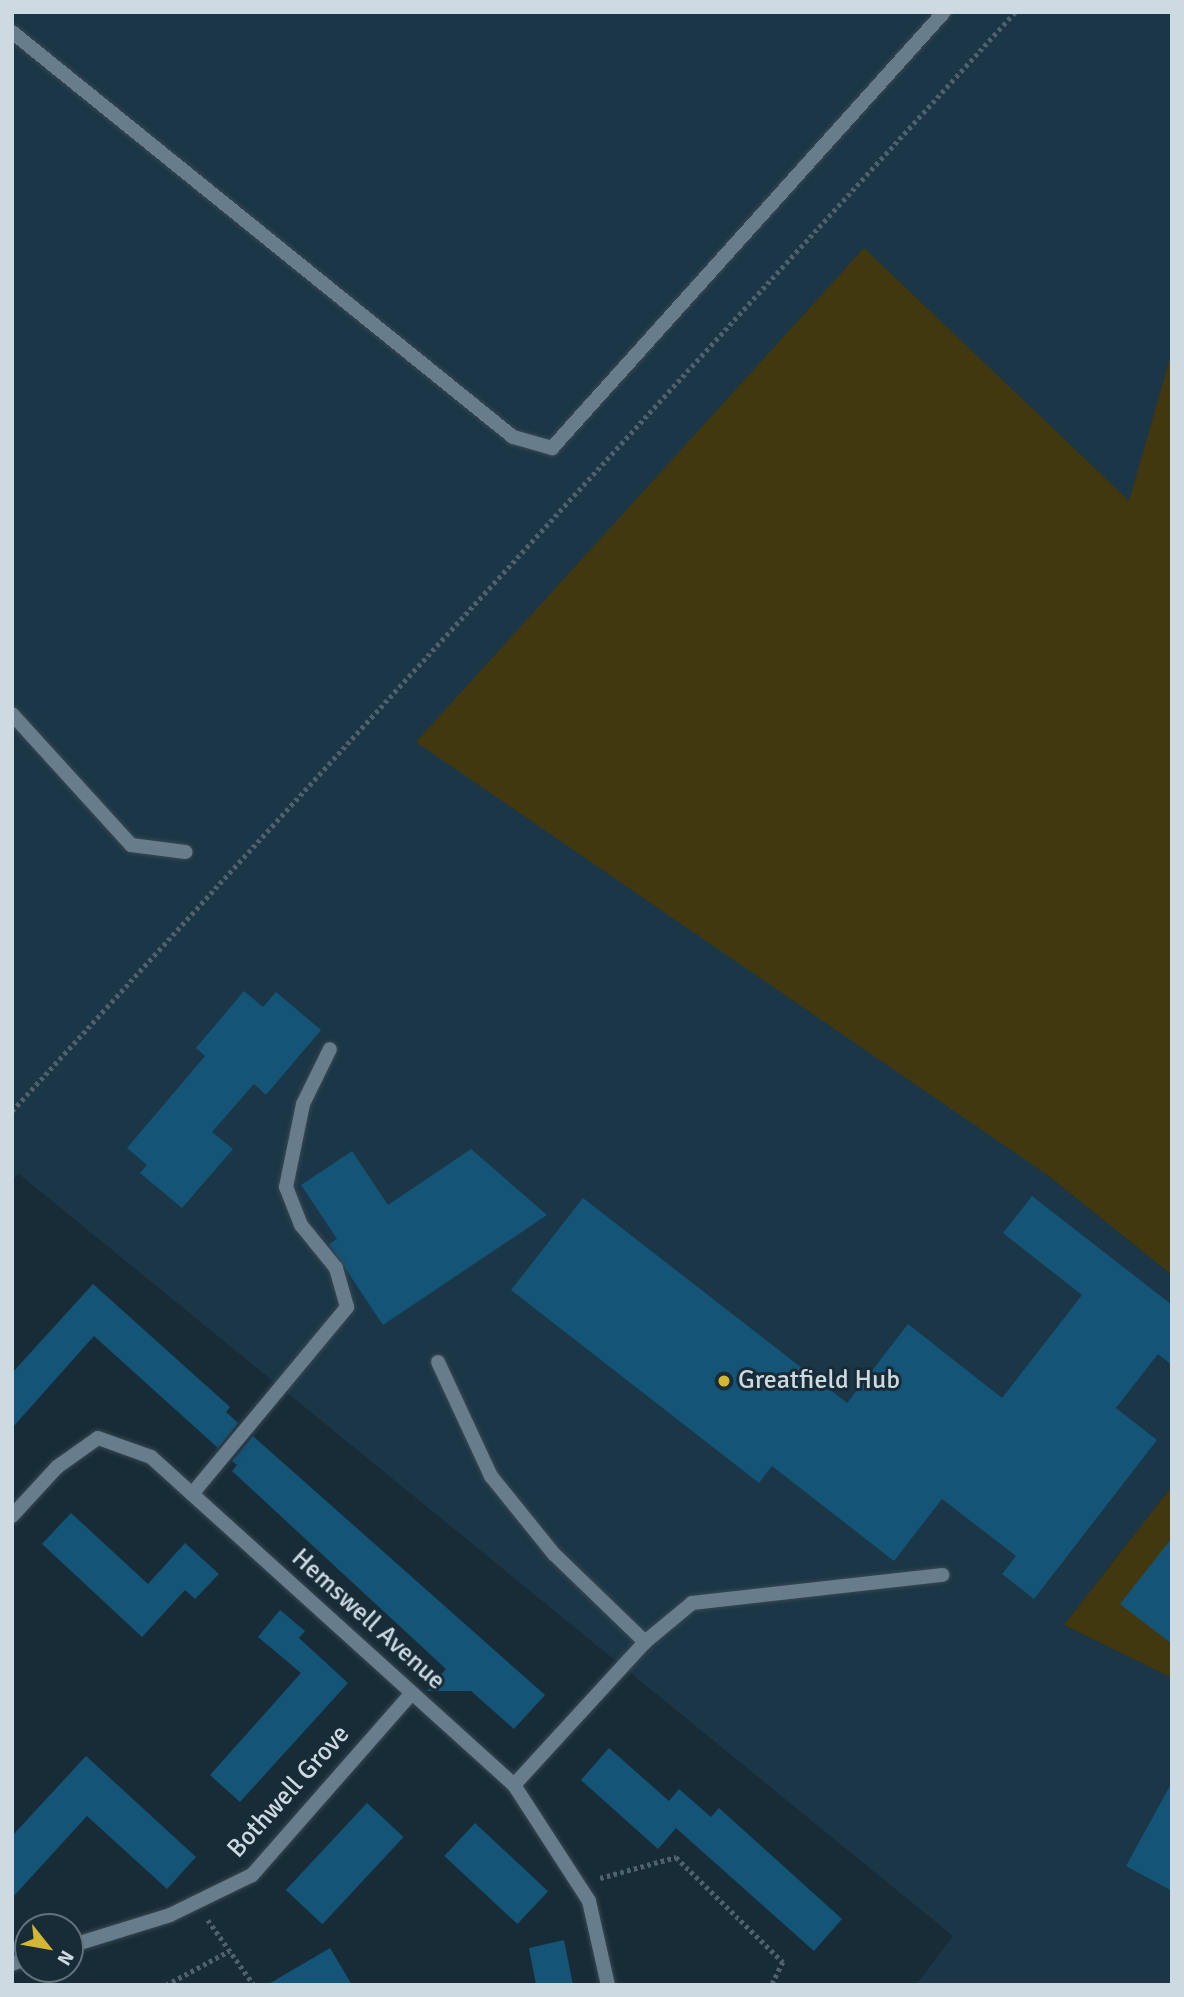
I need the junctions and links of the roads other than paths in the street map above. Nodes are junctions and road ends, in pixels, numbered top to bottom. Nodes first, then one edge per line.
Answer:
1 (944, 12) edge
2 (12, 32) edge
3 (12, 714) edge
4 (186, 852) dead end
5 (330, 1049) dead end
6 (438, 1362) dead end
7 (192, 1494) junction
8 (12, 1516) edge
9 (942, 1575) dead end
10 (645, 1642) junction
11 (412, 1693) junction
12 (514, 1785) junction
13 (84, 1941) edge
14 (608, 1985) edge

1 - 2 street
3 - 4 street
5 - 7 street
6 - 10 street
7 - 8 street, Hemswell Avenue
7 - 11 street, Hemswell Avenue
9 - 10 street
10 - 12 street
11 - 12 street, Hemswell Avenue
11 - 13 street, Bothwell Grove
12 - 14 street, Hemswell Avenue

